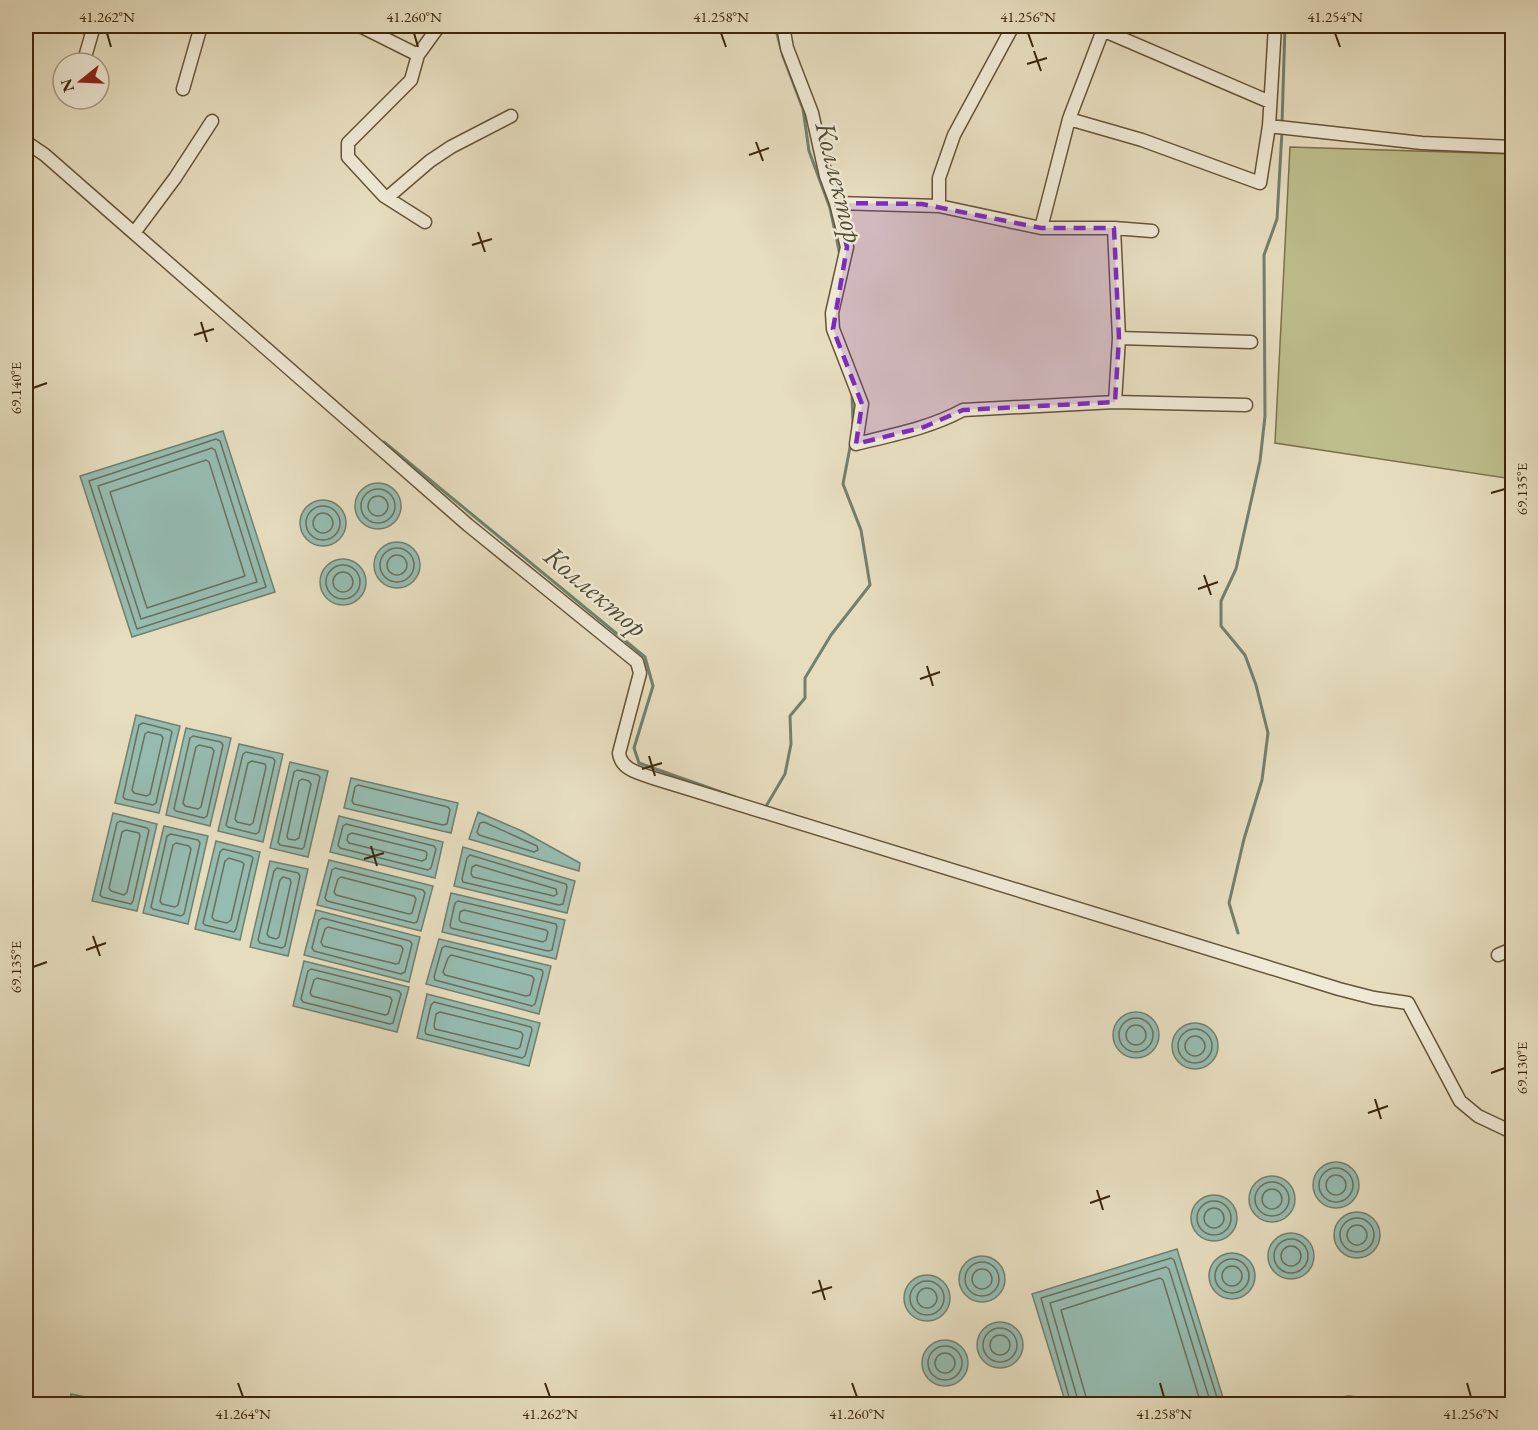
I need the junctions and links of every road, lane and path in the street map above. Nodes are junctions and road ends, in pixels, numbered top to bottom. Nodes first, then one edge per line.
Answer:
1 (80, 26) edge
2 (201, 26) edge
3 (360, 26) edge
4 (439, 26) edge
5 (783, 26) edge
6 (1013, 26) edge
7 (1275, 26) edge
8 (93, 27) edge
9 (1098, 28) edge
10 (87, 51) edge
11 (418, 55) junction
12 (183, 89) dead end
13 (1270, 102) junction
14 (511, 116) dead end
15 (1070, 119) junction
16 (212, 121) dead end
17 (1278, 127) junction
18 (26, 142) edge
19 (1512, 147) edge
20 (388, 197) junction
21 (836, 203) junction
22 (939, 206) junction
23 (425, 222) dead end
24 (1041, 228) junction
25 (1114, 228) junction
26 (1152, 231) dead end
27 (134, 232) junction
28 (1119, 338) junction
29 (1251, 342) dead end
30 (1115, 402) junction
31 (1246, 405) dead end
32 (1512, 949) edge
33 (1498, 955) dead end
34 (1512, 1132) edge

1 - 8 street
2 - 12 street
3 - 11 street
4 - 11 street
5 - 21 street
6 - 22 street
7 - 13 street
8 - 10 street
9 - 13 street
9 - 15 street
11 - 20 street
13 - 17 street
14 - 20 street
15 - 17 street
15 - 24 street
16 - 27 street
17 - 19 street
18 - 27 street
20 - 23 street
21 - 22 street
21 - 30 street
22 - 24 street
24 - 25 street
25 - 26 street
25 - 28 street
27 - 34 street
28 - 29 street
28 - 30 street
30 - 31 street
32 - 33 street

